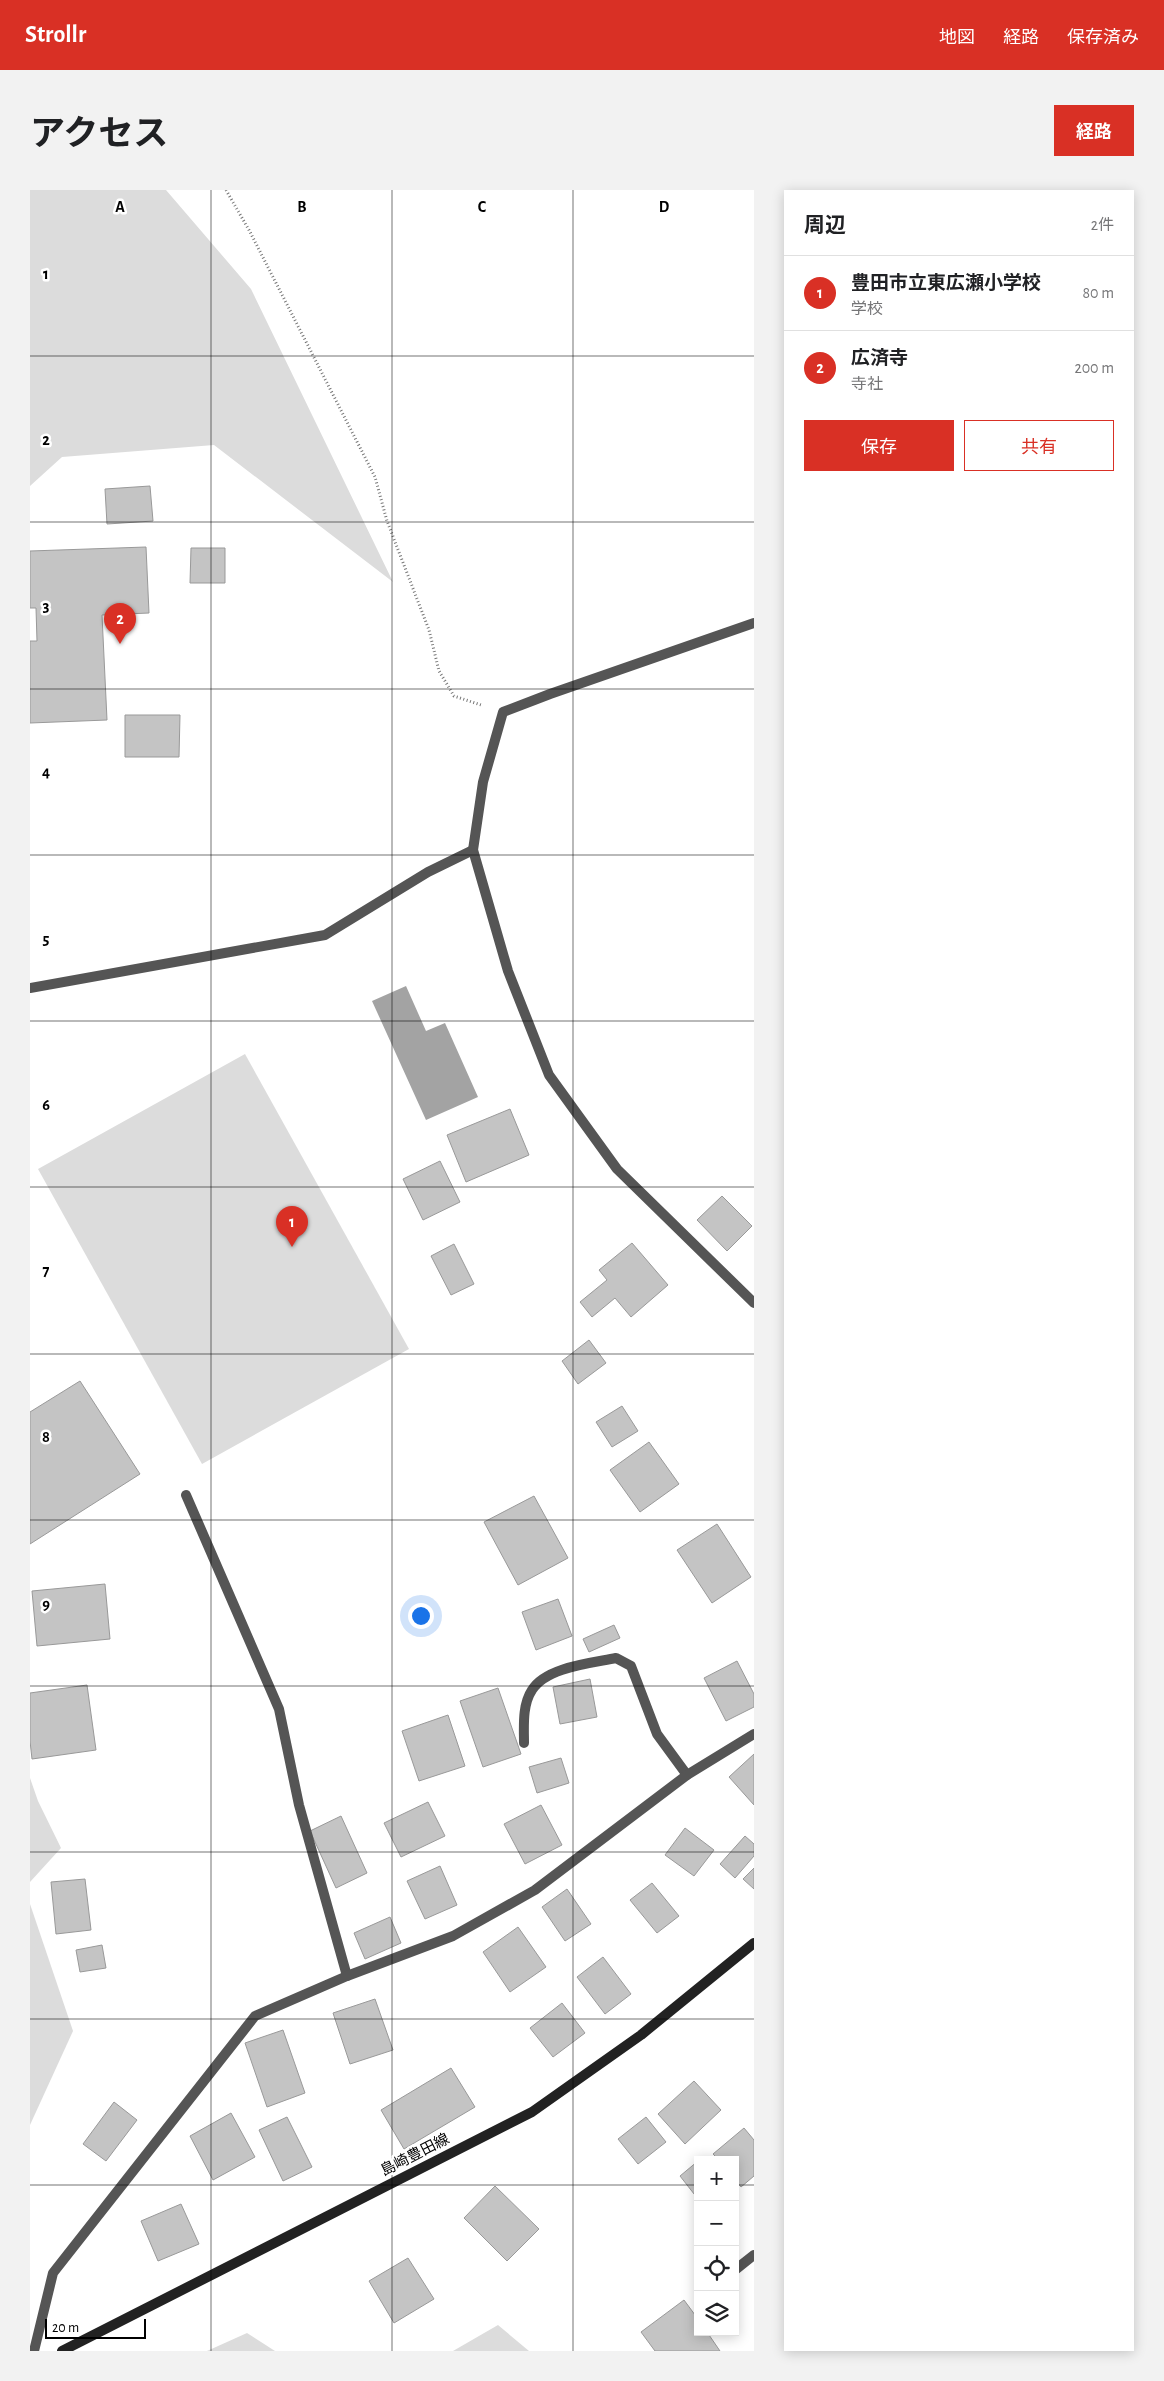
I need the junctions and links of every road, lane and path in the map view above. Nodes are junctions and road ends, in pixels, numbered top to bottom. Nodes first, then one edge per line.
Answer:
1 (226, 190) edge
2 (754, 623) edge
3 (503, 712) junction
4 (473, 850) junction
5 (30, 988) edge
6 (754, 1303) edge
7 (186, 1495) dead end
8 (754, 1734) edge
9 (524, 1743) dead end
10 (687, 1775) junction
11 (754, 1943) edge
12 (347, 1976) junction
13 (754, 2255) edge
14 (739, 2267) edge
15 (34, 2351) edge
16 (62, 2351) edge

1 - 3 path
2 - 3 street
3 - 4 street
4 - 5 street
4 - 6 street
7 - 12 street
8 - 10 street
9 - 10 street
10 - 12 street
11 - 16 main road, 島崎豊田線
12 - 15 street
13 - 14 street

